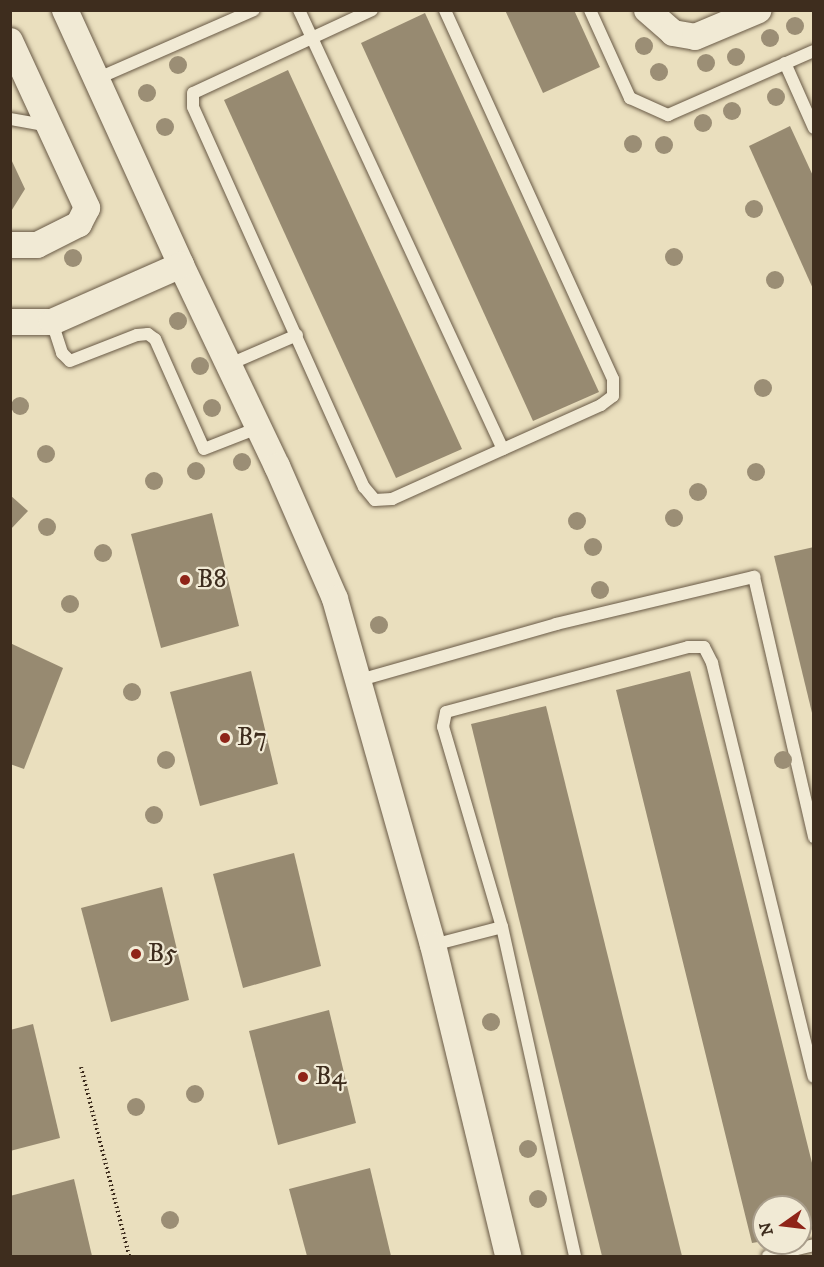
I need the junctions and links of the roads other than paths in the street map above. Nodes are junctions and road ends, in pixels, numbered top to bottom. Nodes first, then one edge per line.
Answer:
1 (65, 10) edge
2 (254, 10) edge
3 (299, 10) edge
4 (372, 10) edge
5 (445, 10) edge
6 (590, 10) edge
7 (759, 10) edge
8 (647, 11) edge
9 (312, 38) junction
10 (10, 41) edge
11 (813, 51) edge
12 (785, 63) junction
13 (96, 79) junction
14 (10, 119) edge
15 (51, 126) junction
16 (813, 128) edge
17 (10, 245) edge
18 (181, 265) junction
19 (10, 322) edge
20 (52, 322) junction
21 (297, 335) junction
22 (230, 364) junction
23 (260, 428) junction
24 (503, 449) junction
25 (360, 680) junction
26 (813, 837) edge
27 (502, 927) junction
28 (433, 945) junction
29 (813, 1077) edge
30 (813, 1245) edge
31 (508, 1257) edge
32 (575, 1257) edge
33 (768, 1257) edge

1 - 13 street
2 - 13 lane
3 - 9 lane
4 - 9 lane
5 - 24 lane
6 - 12 lane
7 - 8 street
9 - 21 lane
9 - 24 lane
10 - 15 street
11 - 12 lane
12 - 16 lane
13 - 18 street
14 - 15 lane
15 - 17 street
18 - 20 street
18 - 22 street
19 - 20 street
20 - 23 lane
21 - 22 lane
21 - 24 lane
22 - 23 street
23 - 25 street
25 - 26 lane
25 - 28 street
27 - 28 lane
27 - 29 lane
27 - 32 lane
28 - 31 street
30 - 33 lane

